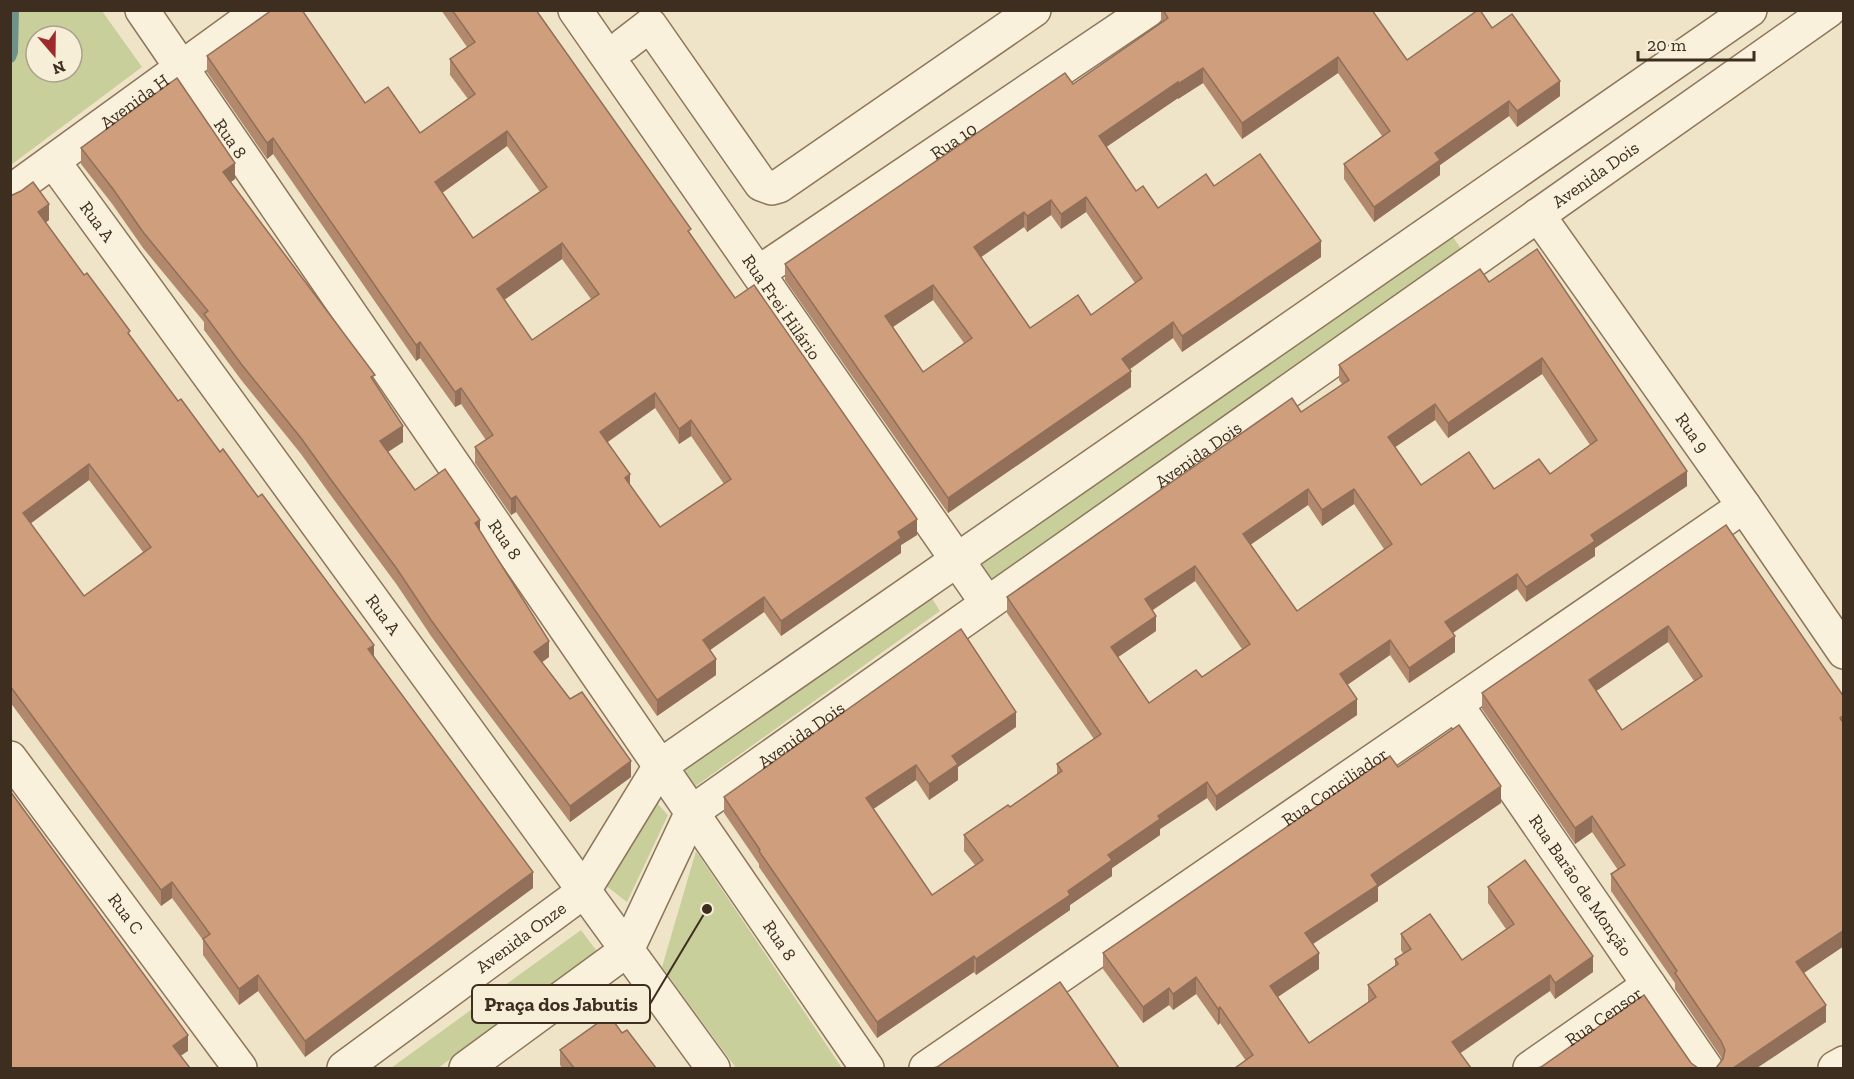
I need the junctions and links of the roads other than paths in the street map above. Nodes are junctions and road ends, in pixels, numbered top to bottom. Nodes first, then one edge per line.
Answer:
1 (142, 10) edge
2 (261, 10) edge
3 (575, 10) edge
4 (1034, 10) edge
5 (1148, 10) edge
6 (1750, 10) edge
7 (1829, 10) edge
8 (624, 45) dead end
9 (180, 67) junction
10 (53, 161) junction
11 (10, 192) edge
12 (1538, 215) junction
13 (758, 273) junction
14 (1744, 506) junction
15 (957, 561) junction
16 (987, 603) junction
17 (1844, 652) edge
18 (1456, 704) junction
19 (10, 758) edge
20 (660, 766) junction
21 (692, 812) junction
22 (583, 892) junction
23 (627, 950) junction
24 (1648, 985) junction
25 (1844, 1063) edge
26 (240, 1068) edge
27 (344, 1068) edge
28 (466, 1068) edge
29 (713, 1068) edge
30 (867, 1068) edge
31 (926, 1068) edge
32 (1530, 1068) edge
33 (1706, 1068) edge
34 (1835, 1068) edge

1 - 9 street, Rua 8
2 - 9 street, Avenida H
3 - 13 street, Rua Frei Hilário
4 - 8 street
5 - 13 street, Rua 10
6 - 15 street
7 - 12 street, Avenida Dois
9 - 10 street, Avenida H
9 - 20 street, Rua 8
10 - 11 street, Avenida H
10 - 22 street, Rua A
12 - 14 street, Rua 9
12 - 16 street, Avenida Dois
13 - 15 street, Rua Frei Hilário
14 - 17 street, Rua 9
14 - 18 street, Rua Conciliador
15 - 16 street, Rua Frei Hilário
15 - 20 street
16 - 21 street, Avenida Dois
18 - 24 street, Rua Barão de Monção
18 - 31 street, Rua Conciliador
19 - 26 street, Rua C
20 - 21 street, Rua 8
20 - 22 street
21 - 23 street, Avenida Dois
21 - 30 street, Rua 8
22 - 23 street, Rua A
22 - 27 street, Avenida Onze
23 - 28 street
23 - 29 street, Rua A
24 - 32 street, Rua Censor
24 - 33 street, Rua Barão de Monção
25 - 34 street

